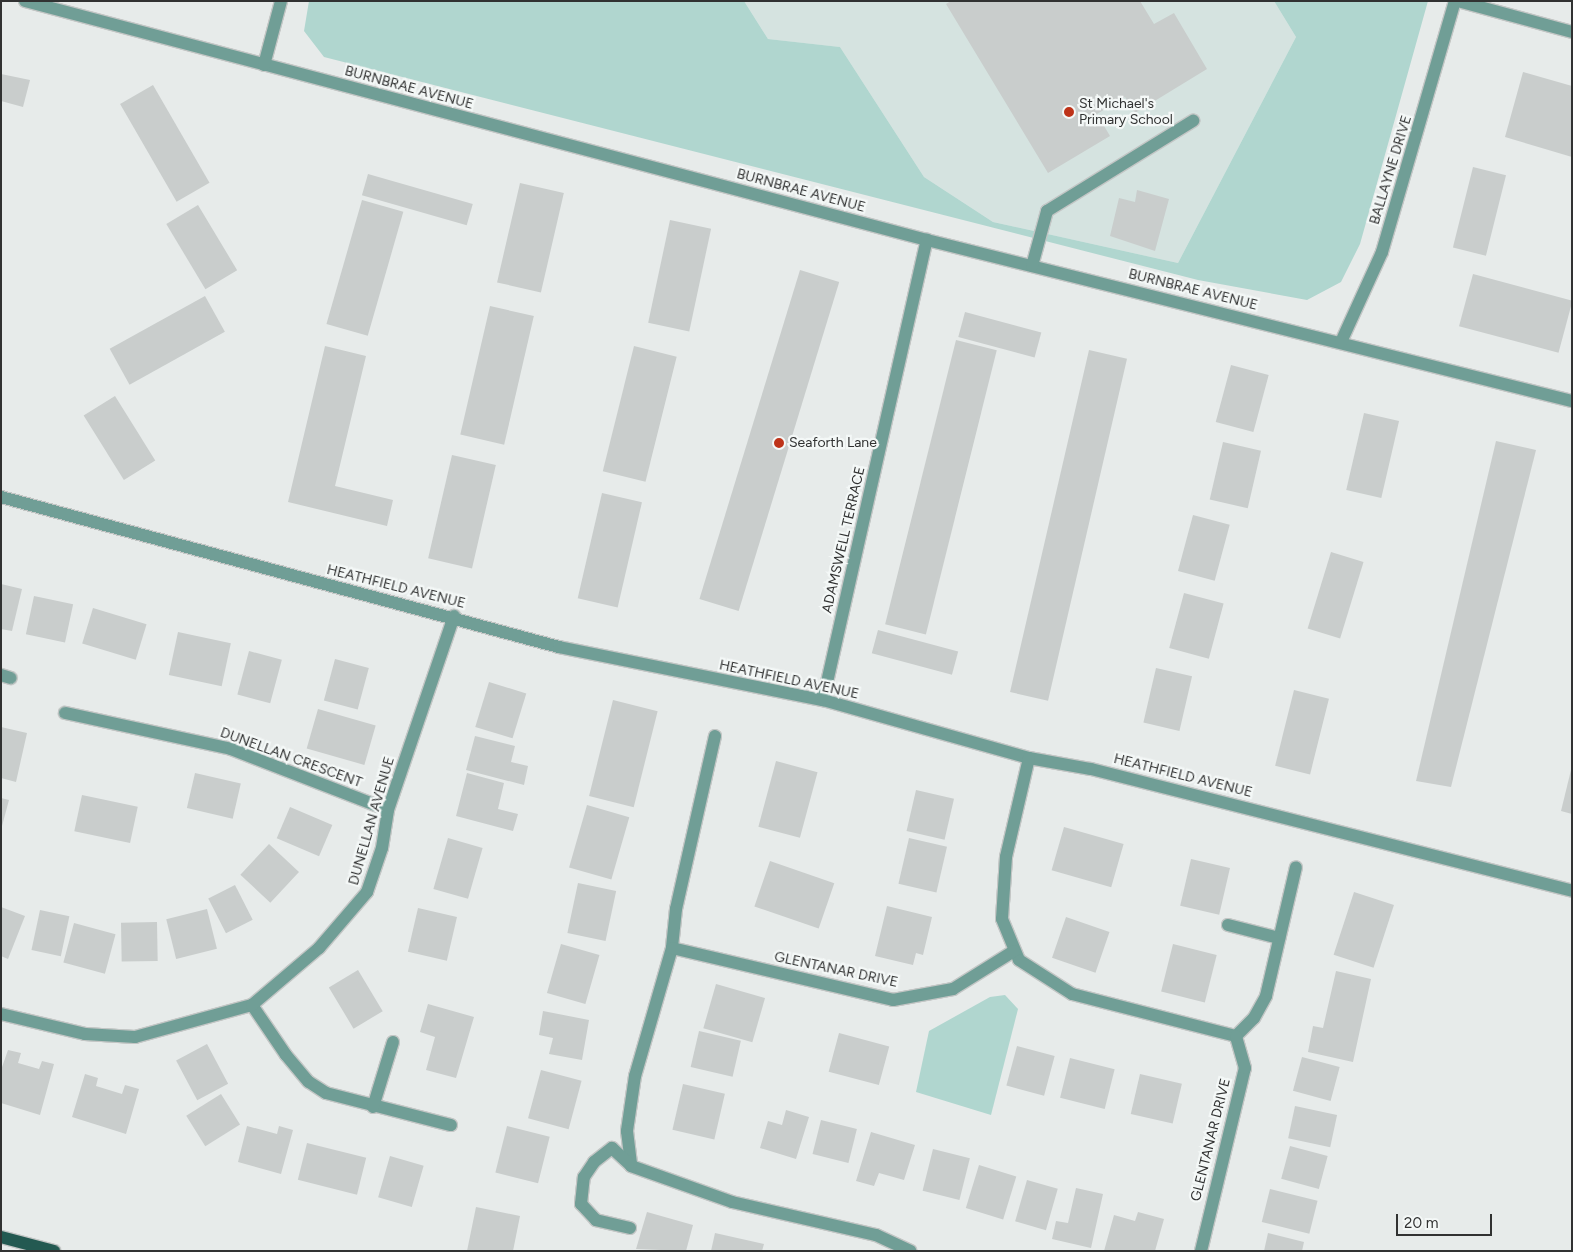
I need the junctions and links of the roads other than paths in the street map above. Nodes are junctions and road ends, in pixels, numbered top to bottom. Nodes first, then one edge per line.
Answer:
1 (25, 1) edge
2 (281, 1) edge
3 (1456, 1) edge
4 (1572, 32) edge
5 (264, 65) junction
6 (1193, 121) dead end
7 (927, 240) junction
8 (1032, 266) junction
9 (1342, 342) junction
10 (1572, 401) edge
11 (1, 497) edge
12 (454, 616) junction
13 (823, 700) junction
14 (65, 713) dead end
15 (715, 736) dead end
16 (1029, 758) junction
17 (388, 810) junction
18 (1296, 866) dead end
19 (1572, 891) edge
20 (1228, 925) dead end
21 (1279, 938) junction
22 (672, 948) junction
23 (1014, 951) junction
24 (252, 1005) junction
25 (1, 1014) edge
26 (1236, 1036) junction
27 (393, 1042) dead end
28 (373, 1107) junction
29 (451, 1124) dead end
30 (631, 1166) junction
31 (630, 1228) dead end
32 (1, 1238) edge
33 (54, 1251) edge
34 (911, 1251) edge
35 (1201, 1251) edge

1 - 5 street, BURNBRAE AVENUE
2 - 5 street
3 - 4 street
3 - 9 street, BALLAYNE DRIVE
5 - 7 street, BURNBRAE AVENUE
6 - 8 street
7 - 8 street, BURNBRAE AVENUE
7 - 13 street, ADAMSWELL TERRACE
8 - 9 street, BURNBRAE AVENUE
9 - 10 street, BURNBRAE AVENUE
11 - 12 street, HEATHFIELD AVENUE
12 - 13 street, HEATHFIELD AVENUE
12 - 17 street, DUNELLAN AVENUE
13 - 16 street, HEATHFIELD AVENUE
14 - 17 street, DUNELLAN CRESCENT
15 - 22 street
16 - 19 street, HEATHFIELD AVENUE
16 - 23 street
17 - 24 street, DUNELLAN AVENUE
18 - 21 street
20 - 21 street
21 - 26 street
22 - 23 street, GLENTANAR DRIVE
22 - 30 street
23 - 26 street
24 - 25 street, DUNELLAN AVENUE
24 - 28 street
26 - 35 street, GLENTANAR DRIVE
27 - 28 street
28 - 29 street
30 - 31 street
30 - 34 street
32 - 33 main road

